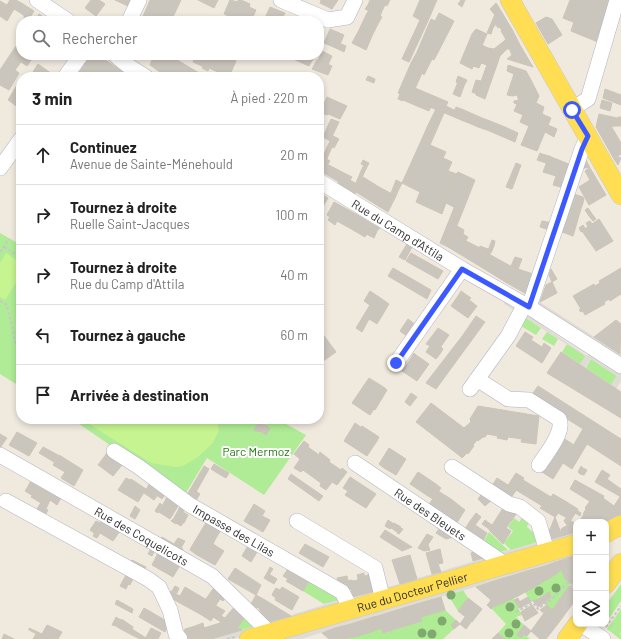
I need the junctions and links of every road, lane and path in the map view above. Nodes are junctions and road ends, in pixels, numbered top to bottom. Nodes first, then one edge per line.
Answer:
1 (37, 0) edge
2 (139, 0) edge
3 (281, 0) edge
4 (355, 0) edge
5 (510, 0) edge
6 (617, 0) edge
7 (61, 16) edge
8 (131, 16) edge
9 (319, 16) edge
10 (324, 18) edge
11 (77, 60) edge
12 (121, 60) edge
13 (68, 72) edge
14 (138, 72) edge
15 (572, 110) junction
16 (588, 136) junction
17 (16, 146) edge
18 (0, 168) edge
19 (324, 184) edge
20 (621, 195) edge
21 (10, 238) dead end
22 (4, 246) junction
23 (0, 252) edge
24 (16, 254) edge
25 (462, 269) junction
26 (0, 301) edge
27 (527, 306) junction
28 (16, 345) edge
29 (396, 363) dead end
30 (621, 366) edge
31 (114, 450) dead end
32 (0, 455) edge
33 (355, 463) dead end
34 (539, 465) dead end
35 (452, 467) dead end
36 (6, 501) dead end
37 (297, 520) dead end
38 (621, 525) edge
39 (609, 531) edge
40 (609, 539) edge
41 (621, 539) edge
42 (573, 545) edge
43 (547, 551) junction
44 (621, 563) edge
45 (505, 564) junction
46 (609, 580) edge
47 (573, 587) edge
48 (383, 600) junction
49 (621, 606) edge
50 (351, 609) junction
51 (516, 612) dead end
52 (576, 627) edge
53 (585, 627) edge
54 (270, 633) junction
55 (601, 638) edge
56 (180, 639) edge
57 (249, 639) edge
58 (567, 639) edge

1 - 7 street
2 - 8 street
3 - 9 street
4 - 10 street
5 - 15 main road
6 - 15 street
11 - 13 street
12 - 14 street
15 - 16 main road
16 - 20 main road
16 - 27 street
17 - 18 street
19 - 25 street, Rue du Camp d'Attila
21 - 22 path
22 - 23 path
22 - 24 path
25 - 27 street, Rue du Camp d'Attila
25 - 29 street
26 - 28 path
27 - 30 street, Rue du Camp d'Attila
27 - 34 street
31 - 50 street, Impasse des Lilas
32 - 54 street, Rue des Coquelicots
33 - 45 street, Rue des Bleuets
35 - 43 street
36 - 56 street
37 - 48 street
38 - 39 main road
40 - 41 main road
42 - 43 main road, Rue du Docteur Pellier
43 - 45 main road, Rue du Docteur Pellier
44 - 46 main road
45 - 48 main road, Rue du Docteur Pellier
47 - 51 path
48 - 50 main road, Rue du Docteur Pellier
49 - 55 path
50 - 54 main road, Rue du Docteur Pellier
52 - 58 main road
53 - 55 street
54 - 57 main road, Rue du Docteur Pellier

